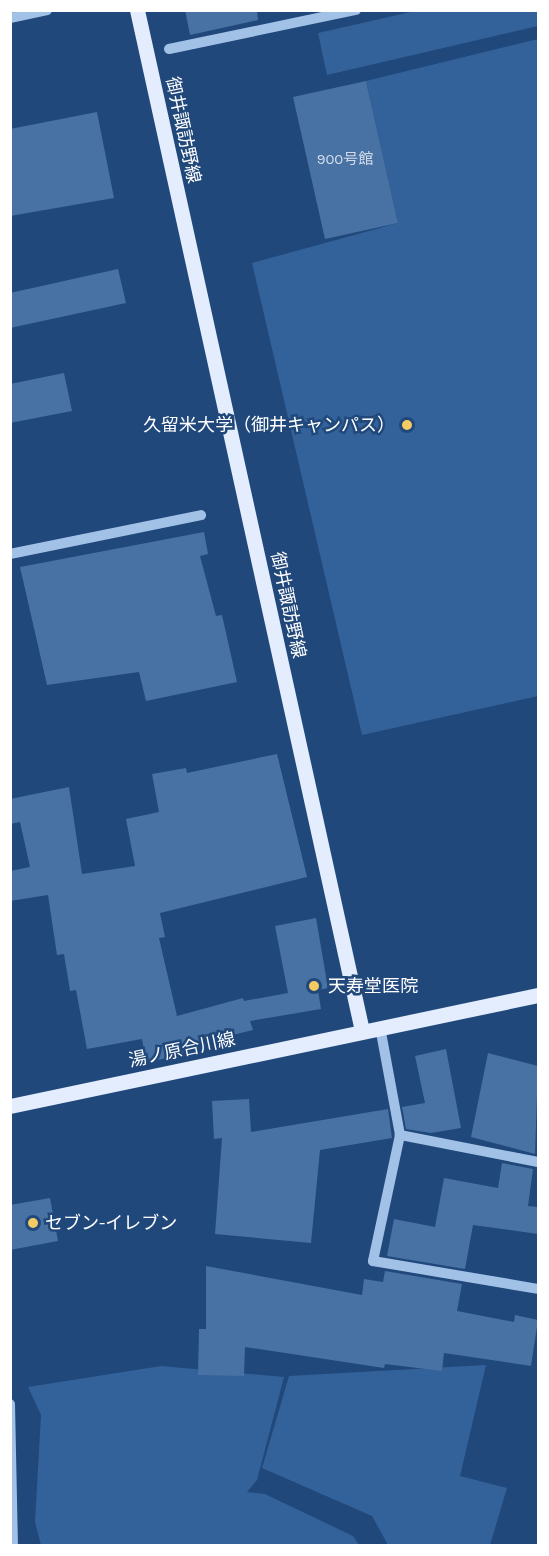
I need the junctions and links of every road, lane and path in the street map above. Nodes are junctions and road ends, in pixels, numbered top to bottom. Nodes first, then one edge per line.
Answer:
1 (47, 10) edge
2 (138, 10) edge
3 (356, 10) edge
4 (10, 18) edge
5 (169, 50) dead end
6 (201, 514) dead end
7 (11, 552) edge
8 (538, 995) edge
9 (380, 1027) junction
10 (362, 1031) junction
11 (10, 1106) edge
12 (400, 1135) junction
13 (538, 1162) edge
14 (538, 1289) edge
15 (10, 1404) edge
16 (13, 1545) edge

1 - 4 street
2 - 10 main road, 御井諏訪野線
3 - 5 street
6 - 7 street
8 - 9 main road
9 - 10 main road
9 - 12 street
10 - 11 main road, 湯ノ原合川線
12 - 13 street
12 - 14 street
15 - 16 street

